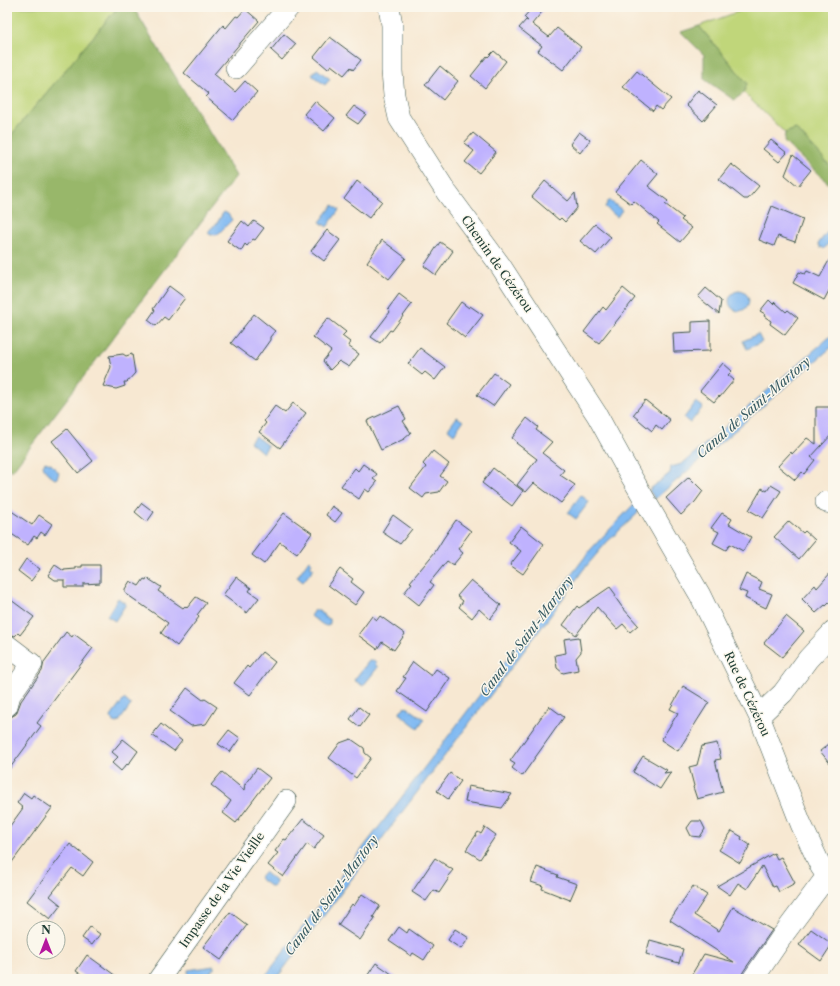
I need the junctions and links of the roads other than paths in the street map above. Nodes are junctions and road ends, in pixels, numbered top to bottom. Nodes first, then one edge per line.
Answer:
1 (289, 7) edge
2 (389, 7) edge
3 (236, 68) dead end
4 (645, 501) joint
5 (833, 632) edge
6 (7, 645) edge
7 (7, 706) edge
8 (759, 716) junction
9 (286, 801) dead end
10 (830, 880) edge
11 (159, 979) edge
12 (753, 979) edge

1 - 3 street
2 - 4 street, Chemin de Cézérou
4 - 8 street, Rue de Cézérou
5 - 8 street
6 - 7 street
8 - 10 street, Rue de Cézérou
9 - 11 street, Impasse de la Vie Vieille
10 - 12 street

